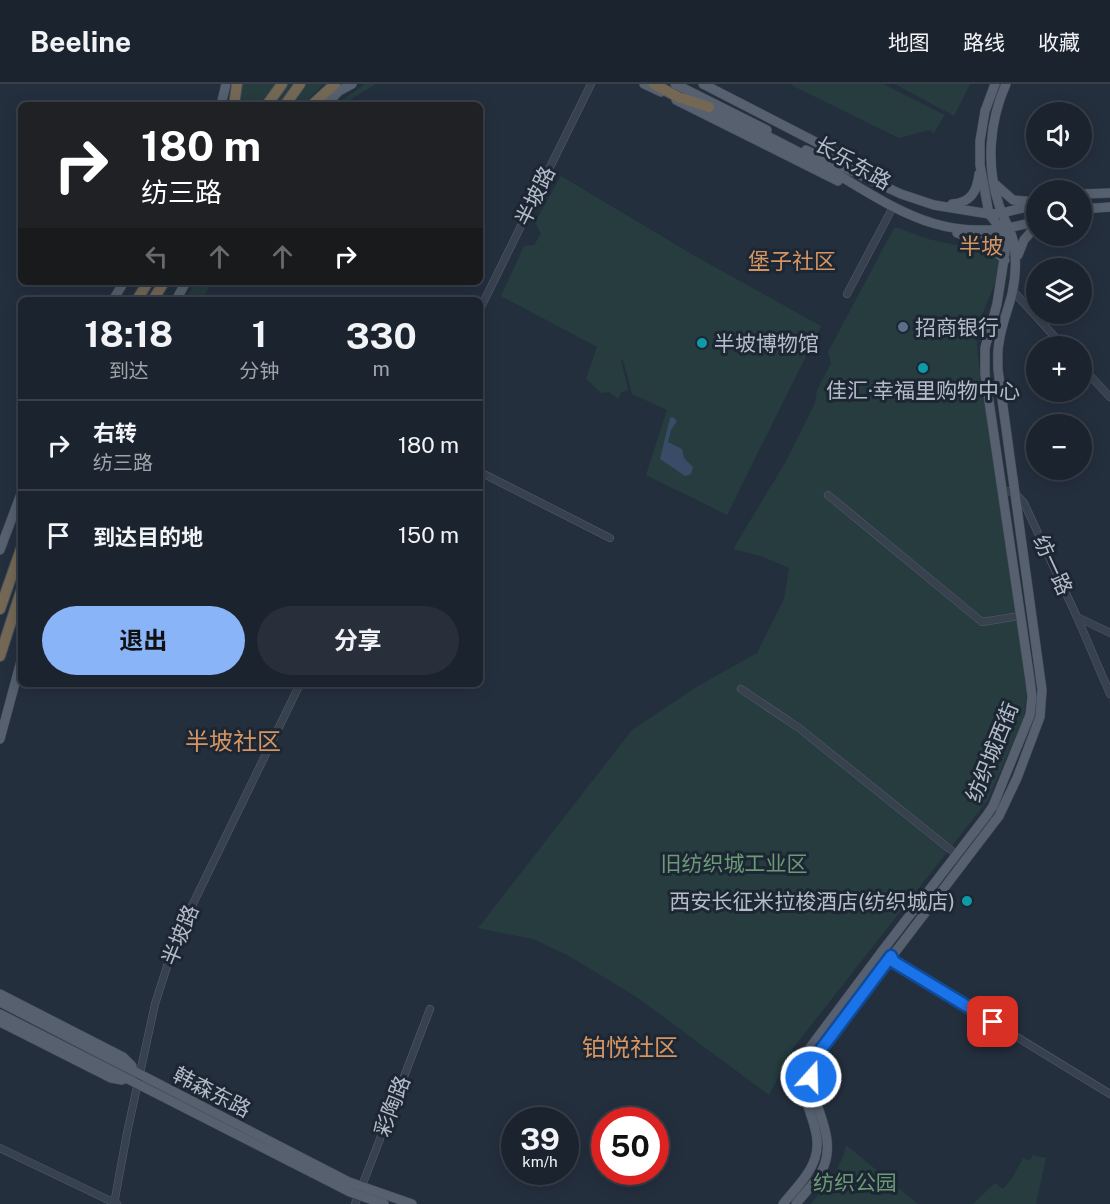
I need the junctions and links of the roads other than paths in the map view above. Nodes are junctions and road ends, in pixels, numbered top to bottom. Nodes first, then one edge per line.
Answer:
1 (226, 84) edge
2 (237, 84) edge
3 (274, 84) edge
4 (282, 84) edge
5 (300, 84) edge
6 (352, 84) edge
7 (591, 84) edge
8 (644, 84) edge
9 (654, 84) edge
10 (663, 84) edge
11 (675, 84) edge
12 (703, 84) edge
13 (996, 84) edge
14 (1006, 84) edge
15 (334, 87) edge
16 (222, 102) edge
17 (234, 102) edge
18 (262, 102) edge
19 (269, 102) edge
20 (287, 102) edge
21 (316, 102) edge
22 (329, 102) edge
23 (709, 107) junction
24 (808, 154) junction
25 (980, 165) junction
26 (866, 176) junction
27 (993, 182) junction
28 (859, 188) junction
29 (1110, 193) edge
30 (1092, 194) edge
31 (1026, 202) edge
32 (934, 204) junction
33 (1026, 206) edge
34 (893, 207) junction
35 (1110, 207) edge
36 (1092, 208) edge
37 (1002, 213) junction
38 (989, 214) junction
39 (1026, 224) edge
40 (944, 228) junction
41 (1005, 229) junction
42 (1026, 237) edge
43 (1005, 260) junction
44 (1015, 269) junction
45 (1013, 291) junction
46 (847, 294) dead end
47 (483, 303) edge
48 (1054, 336) edge
49 (1092, 378) edge
50 (1110, 397) edge
51 (483, 474) edge
52 (1008, 491) junction
53 (828, 495) dead end
54 (18, 502) edge
55 (610, 538) dead end
56 (0, 550) edge
57 (18, 558) edge
58 (18, 600) edge
59 (0, 609) edge
60 (1020, 616) junction
61 (1077, 617) junction
62 (1110, 633) edge
63 (0, 656) edge
64 (18, 672) edge
65 (299, 687) edge
66 (741, 689) dead end
67 (1110, 694) edge
68 (0, 739) edge
69 (957, 855) junction
70 (883, 950) junction
71 (891, 956) junction
72 (0, 994) edge
73 (0, 1002) edge
74 (430, 1009) dead end
75 (0, 1014) edge
76 (0, 1022) edge
77 (139, 1079) junction
78 (1110, 1094) edge
79 (0, 1148) edge
80 (358, 1196) edge
81 (115, 1204) edge
82 (384, 1204) edge
83 (412, 1204) edge
84 (783, 1204) edge
85 (796, 1204) edge

1 - 16 main road
2 - 17 highway
3 - 18 highway
4 - 19 highway
5 - 20 highway
6 - 22 main road
7 - 47 street, 半坡路
8 - 28 main road
9 - 23 highway
10 - 23 main road, 长乐东路
11 - 24 main road, 长乐东路
12 - 26 main road
13 - 25 main road
14 - 27 main road
15 - 21 highway
23 - 24 main road, 长乐东路
24 - 26 main road, 长乐东路
24 - 28 main road, 长乐东路
25 - 32 main road
25 - 38 main road
26 - 32 main road, 长乐东路
27 - 31 main road
27 - 37 main road
28 - 34 main road, 长乐东路
29 - 30 main road
32 - 38 main road, 长乐东路
33 - 37 main road, 长乐东路
34 - 40 main road, 长乐东路
34 - 46 street
35 - 36 main road
37 - 38 main road, 长乐东路
37 - 41 main road
38 - 41 main road, 纺织城西街
39 - 41 main road, 长乐东路
40 - 41 main road, 长乐东路
40 - 43 main road
41 - 43 main road, 纺织城西街
41 - 44 main road, 纺织城西街
42 - 44 main road
43 - 52 main road, 纺织城西街
44 - 45 main road, 纺织城西街
45 - 48 street
45 - 52 main road, 纺织城西街
49 - 50 street
51 - 55 street
52 - 60 main road, 纺织城西街
52 - 61 street, 纺一路
52 - 71 main road, 纺织城西街
53 - 60 street
54 - 56 main road
57 - 59 highway
58 - 63 highway
60 - 69 main road, 纺织城西街
61 - 62 street, 纺一路
61 - 67 street
64 - 68 main road
65 - 77 street, 半坡路
66 - 69 street
69 - 70 main road, 纺织城西街
70 - 71 street
70 - 84 main road, 纺织城西街
71 - 78 street
71 - 85 main road, 纺织城西街
72 - 77 main road
73 - 77 main road, 韩森东路
74 - 80 street, 彩陶路
75 - 77 main road, 韩森东路
76 - 77 main road
77 - 80 main road, 韩森东路
77 - 81 street, 半坡路
79 - 81 street
80 - 82 main road, 韩森东路
80 - 83 main road, 韩森东路

